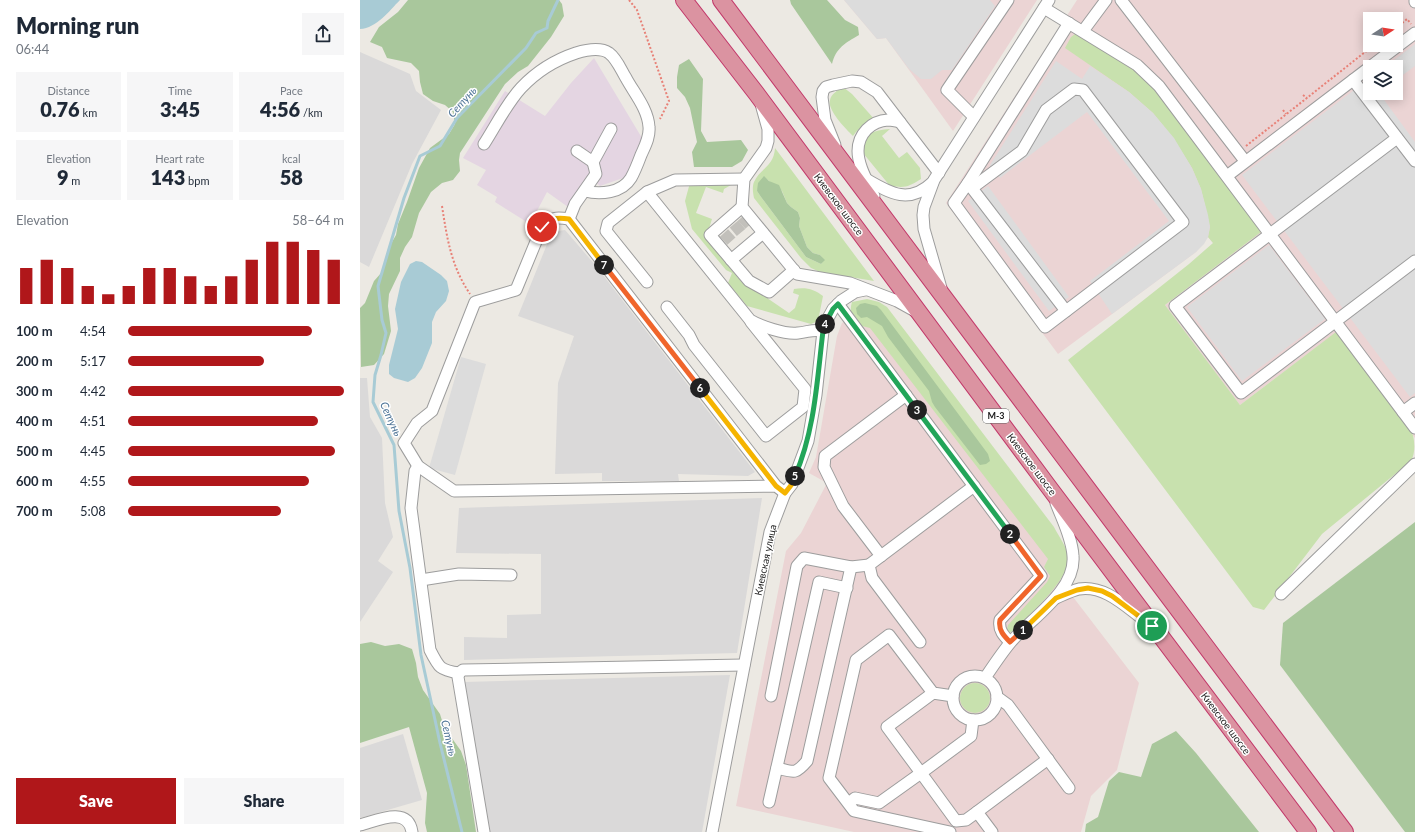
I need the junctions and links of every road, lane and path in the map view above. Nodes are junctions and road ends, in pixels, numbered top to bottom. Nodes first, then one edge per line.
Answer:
1 (629, 0) edge
2 (684, 0) edge
3 (721, 0) edge
4 (1008, 0) edge
5 (1106, 0) edge
6 (1121, 0) edge
7 (1046, 4) edge
8 (1000, 5) edge
9 (1403, 22) edge
10 (1069, 23) junction
11 (1413, 29) edge
12 (1083, 32) junction
13 (1365, 52) edge
14 (1378, 60) edge
15 (1363, 73) edge
16 (1354, 80) junction
17 (756, 93) junction
18 (1303, 95) dead end
19 (1307, 98) junction
20 (1283, 110) dead end
21 (1286, 114) junction
22 (974, 117) junction
23 (660, 119) dead end
24 (900, 122) junction
25 (611, 130) dead end
26 (1397, 138) junction
27 (484, 144) dead end
28 (577, 151) dead end
29 (1238, 152) junction
30 (1415, 161) edge
31 (593, 162) junction
32 (843, 162) junction
33 (1246, 162) junction
34 (937, 176) junction
35 (1226, 176) junction
36 (744, 179) junction
37 (867, 180) junction
38 (970, 185) junction
39 (585, 191) junction
40 (647, 192) junction
41 (442, 206) dead end
42 (882, 215) junction
43 (737, 216) junction
44 (569, 219) junction
45 (1270, 234) junction
46 (754, 236) junction
47 (731, 260) junction
48 (1415, 261) edge
49 (794, 270) junction
50 (647, 282) dead end
51 (865, 290) junction
52 (943, 297) junction
53 (475, 302) junction
54 (838, 304) junction
55 (667, 307) dead end
56 (1066, 311) junction
57 (921, 315) junction
58 (750, 320) junction
59 (1335, 321) junction
60 (823, 331) junction
61 (906, 395) junction
62 (1415, 403) edge
63 (1403, 412) junction
64 (1415, 428) edge
65 (1415, 464) edge
66 (418, 466) junction
67 (776, 486) junction
68 (974, 486) junction
69 (1048, 486) junction
70 (785, 493) junction
71 (881, 556) junction
72 (869, 565) junction
73 (851, 567) junction
74 (512, 575) dead end
75 (421, 580) junction
76 (847, 588) junction
77 (1281, 594) dead end
78 (1056, 598) junction
79 (1152, 626) junction
80 (920, 642) dead end
81 (1010, 642) junction
82 (744, 665) junction
83 (459, 673) junction
84 (985, 678) junction
85 (933, 693) junction
86 (771, 696) dead end
87 (953, 696) junction
88 (997, 697) junction
89 (973, 720) junction
90 (1048, 759) junction
91 (776, 768) junction
92 (921, 773) junction
93 (1070, 788) dead end
94 (769, 802) dead end
95 (849, 803) junction
96 (977, 812) junction
97 (360, 825) edge
98 (412, 832) edge
99 (484, 832) edge
100 (712, 832) edge
101 (950, 832) edge
102 (992, 832) edge
103 (1308, 832) edge
104 (1345, 832) edge

1 - 23 path
2 - 17 highway, Киевское шоссе / М-3
3 - 32 highway, М-3
4 - 8 street
5 - 12 street
6 - 29 street
7 - 10 street
7 - 22 street
8 - 22 street
9 - 11 path
10 - 12 street
10 - 38 street
11 - 14 street
12 - 35 street
13 - 19 path
15 - 16 street
16 - 26 street
16 - 33 street
17 - 36 street
17 - 57 highway, Киевское шоссе / М-3
18 - 19 path
19 - 21 path
20 - 21 path
21 - 29 path
22 - 34 street
24 - 32 street
24 - 34 street
24 - 37 street
25 - 31 street
26 - 30 street
26 - 45 street
27 - 39 street
28 - 31 street
29 - 33 street
31 - 39 street
32 - 37 street
32 - 42 highway, М-3
33 - 35 street
34 - 37 street
34 - 52 street
35 - 45 street
36 - 40 street
36 - 43 street
37 - 42 street
38 - 56 street
38 - 56 street
38 - 56 street
39 - 44 street
40 - 50 street
40 - 58 street
41 - 53 path
42 - 52 highway, М-3
43 - 46 street
43 - 47 street
44 - 53 street
44 - 67 street
45 - 59 street
45 - 59 street
46 - 47 street
46 - 49 street
47 - 49 street
48 - 59 street
49 - 51 street
51 - 54 street, Киевская улица
51 - 57 street
52 - 104 highway, М-3
53 - 66 street
54 - 60 street, Киевская улица
54 - 61 street
55 - 58 street
57 - 69 highway, Киевское шоссе / М-3
58 - 60 street
59 - 63 street
60 - 70 street, Киевская улица
61 - 68 street
61 - 71 street
62 - 63 street
63 - 64 street
65 - 77 street
66 - 67 street
66 - 75 street
67 - 70 street
68 - 71 street
68 - 81 street
69 - 78 street
69 - 79 highway, Киевское шоссе / М-3
70 - 82 street, Киевская улица
71 - 72 street
72 - 73 street
72 - 80 street
73 - 76 street
73 - 86 street
74 - 75 street
75 - 83 street
76 - 91 street
76 - 91 street
78 - 79 street
78 - 81 street
79 - 103 highway, Киевское шоссе / М-3
81 - 84 street
82 - 83 street
82 - 100 street, Киевская улица
83 - 99 street
84 - 87 street
84 - 88 street
85 - 87 street
85 - 92 street
85 - 95 street
87 - 89 street
88 - 89 street
88 - 90 street
89 - 92 street
90 - 93 street
90 - 96 street
91 - 94 street
92 - 95 street
92 - 96 street
95 - 101 street
96 - 102 street
97 - 98 street

